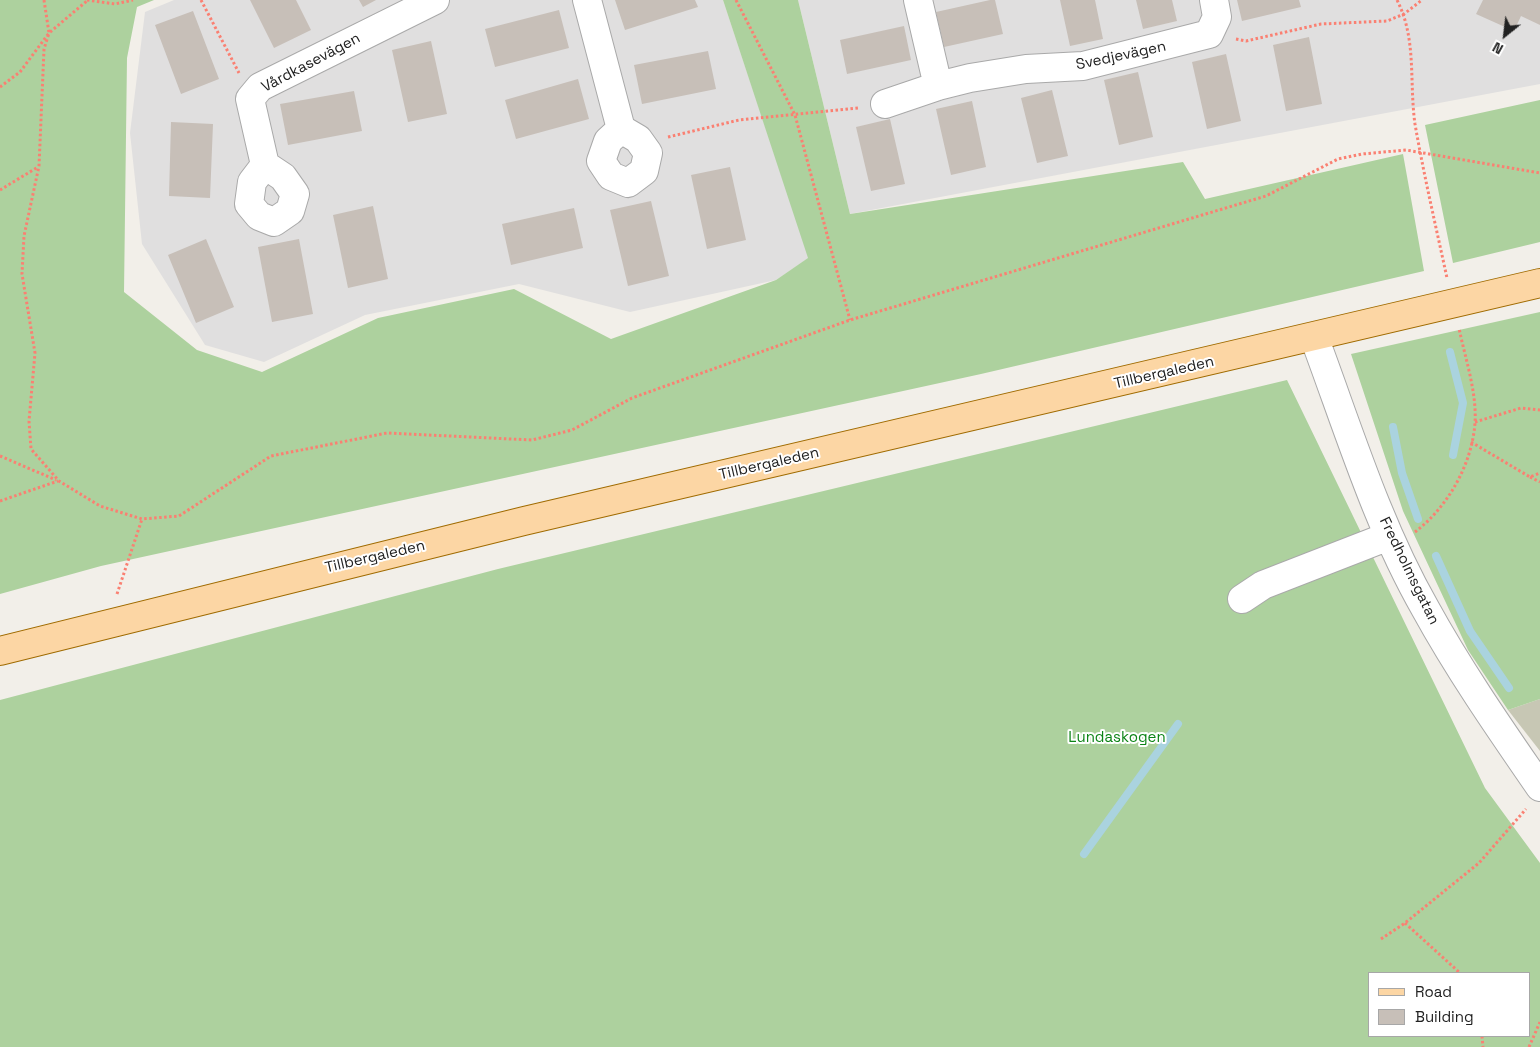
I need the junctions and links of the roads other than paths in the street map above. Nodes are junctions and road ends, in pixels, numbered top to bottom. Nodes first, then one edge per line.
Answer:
1 (435, 0) edge
2 (587, 0) edge
3 (918, 0) edge
4 (1214, 0) edge
5 (938, 86) junction
6 (885, 104) road end
7 (622, 129) road end
8 (265, 165) dead end
9 (1540, 284) edge
10 (1314, 338) junction
11 (1392, 541) junction
12 (1242, 599) dead end
13 (0, 651) edge
14 (1534, 797) edge

1 - 8 street, Vårdkasevägen
2 - 7 street
3 - 5 street
4 - 5 street, Svedjevägen
5 - 6 street, Svedjevägen
9 - 10 main road, Tillbergaleden
10 - 11 street, Fredholmsgatan
10 - 13 main road, Tillbergaleden
11 - 12 street
11 - 14 street, Fredholmsgatan

